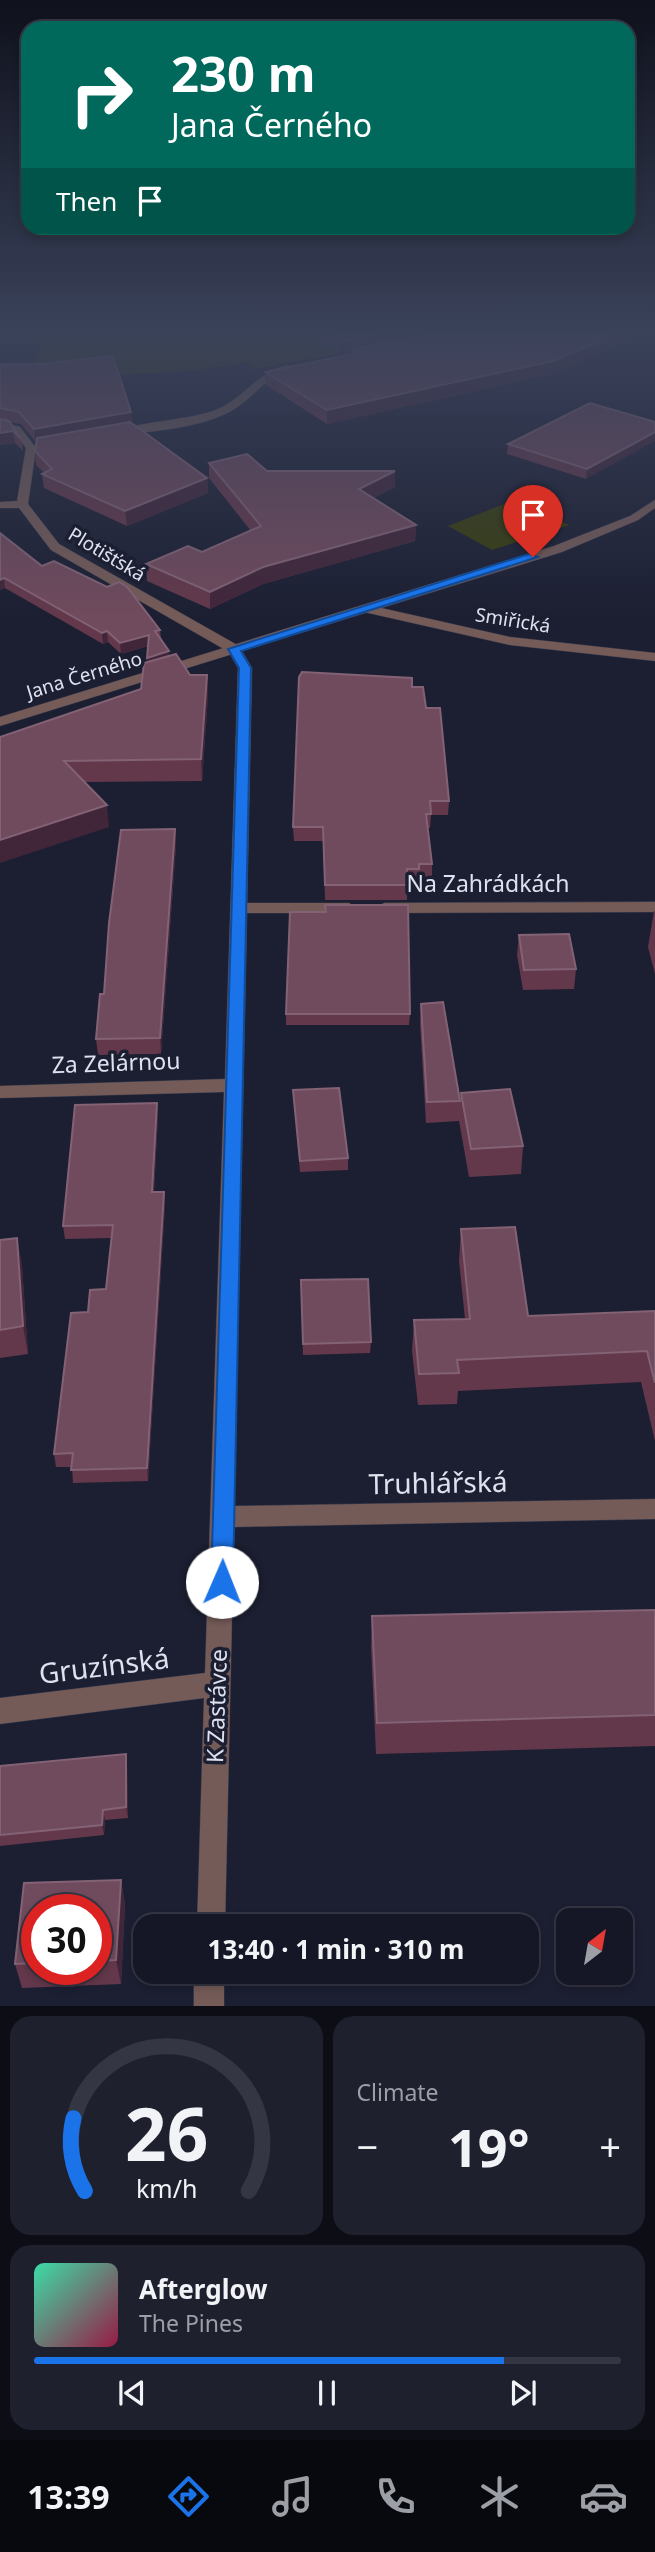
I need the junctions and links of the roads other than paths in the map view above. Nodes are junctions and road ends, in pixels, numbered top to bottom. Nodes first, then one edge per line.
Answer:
1 (14, 429) edge
2 (134, 429) edge
3 (108, 434) edge
4 (655, 503) edge
5 (22, 504) junction
6 (0, 505) edge
7 (368, 609) junction
8 (234, 649) junction
9 (655, 657) edge
10 (0, 722) edge
11 (655, 906) edge
12 (237, 908) junction
13 (233, 1085) junction
14 (0, 1092) edge
15 (655, 1509) edge
16 (223, 1517) junction
17 (217, 1684) junction
18 (0, 1711) edge
19 (211, 1914) edge
20 (209, 1984) edge
21 (209, 2006) edge

1 - 5 street
2 - 3 street
4 - 7 street, Jana Černého
5 - 6 street
5 - 8 street, Plotišťská
7 - 8 street, Jana Černého
7 - 9 street, Smiřická
8 - 10 street, Jana Černého
8 - 12 street, K Zastávce
11 - 12 street, Na Zahrádkách
12 - 13 street, K Zastávce
13 - 14 street, Za Zelárnou
13 - 16 street, K Zastávce
15 - 16 street, Truhlářská
16 - 17 street, K Zastávce
17 - 18 street, Gruzínská
17 - 19 street, K Zastávce
20 - 21 street

